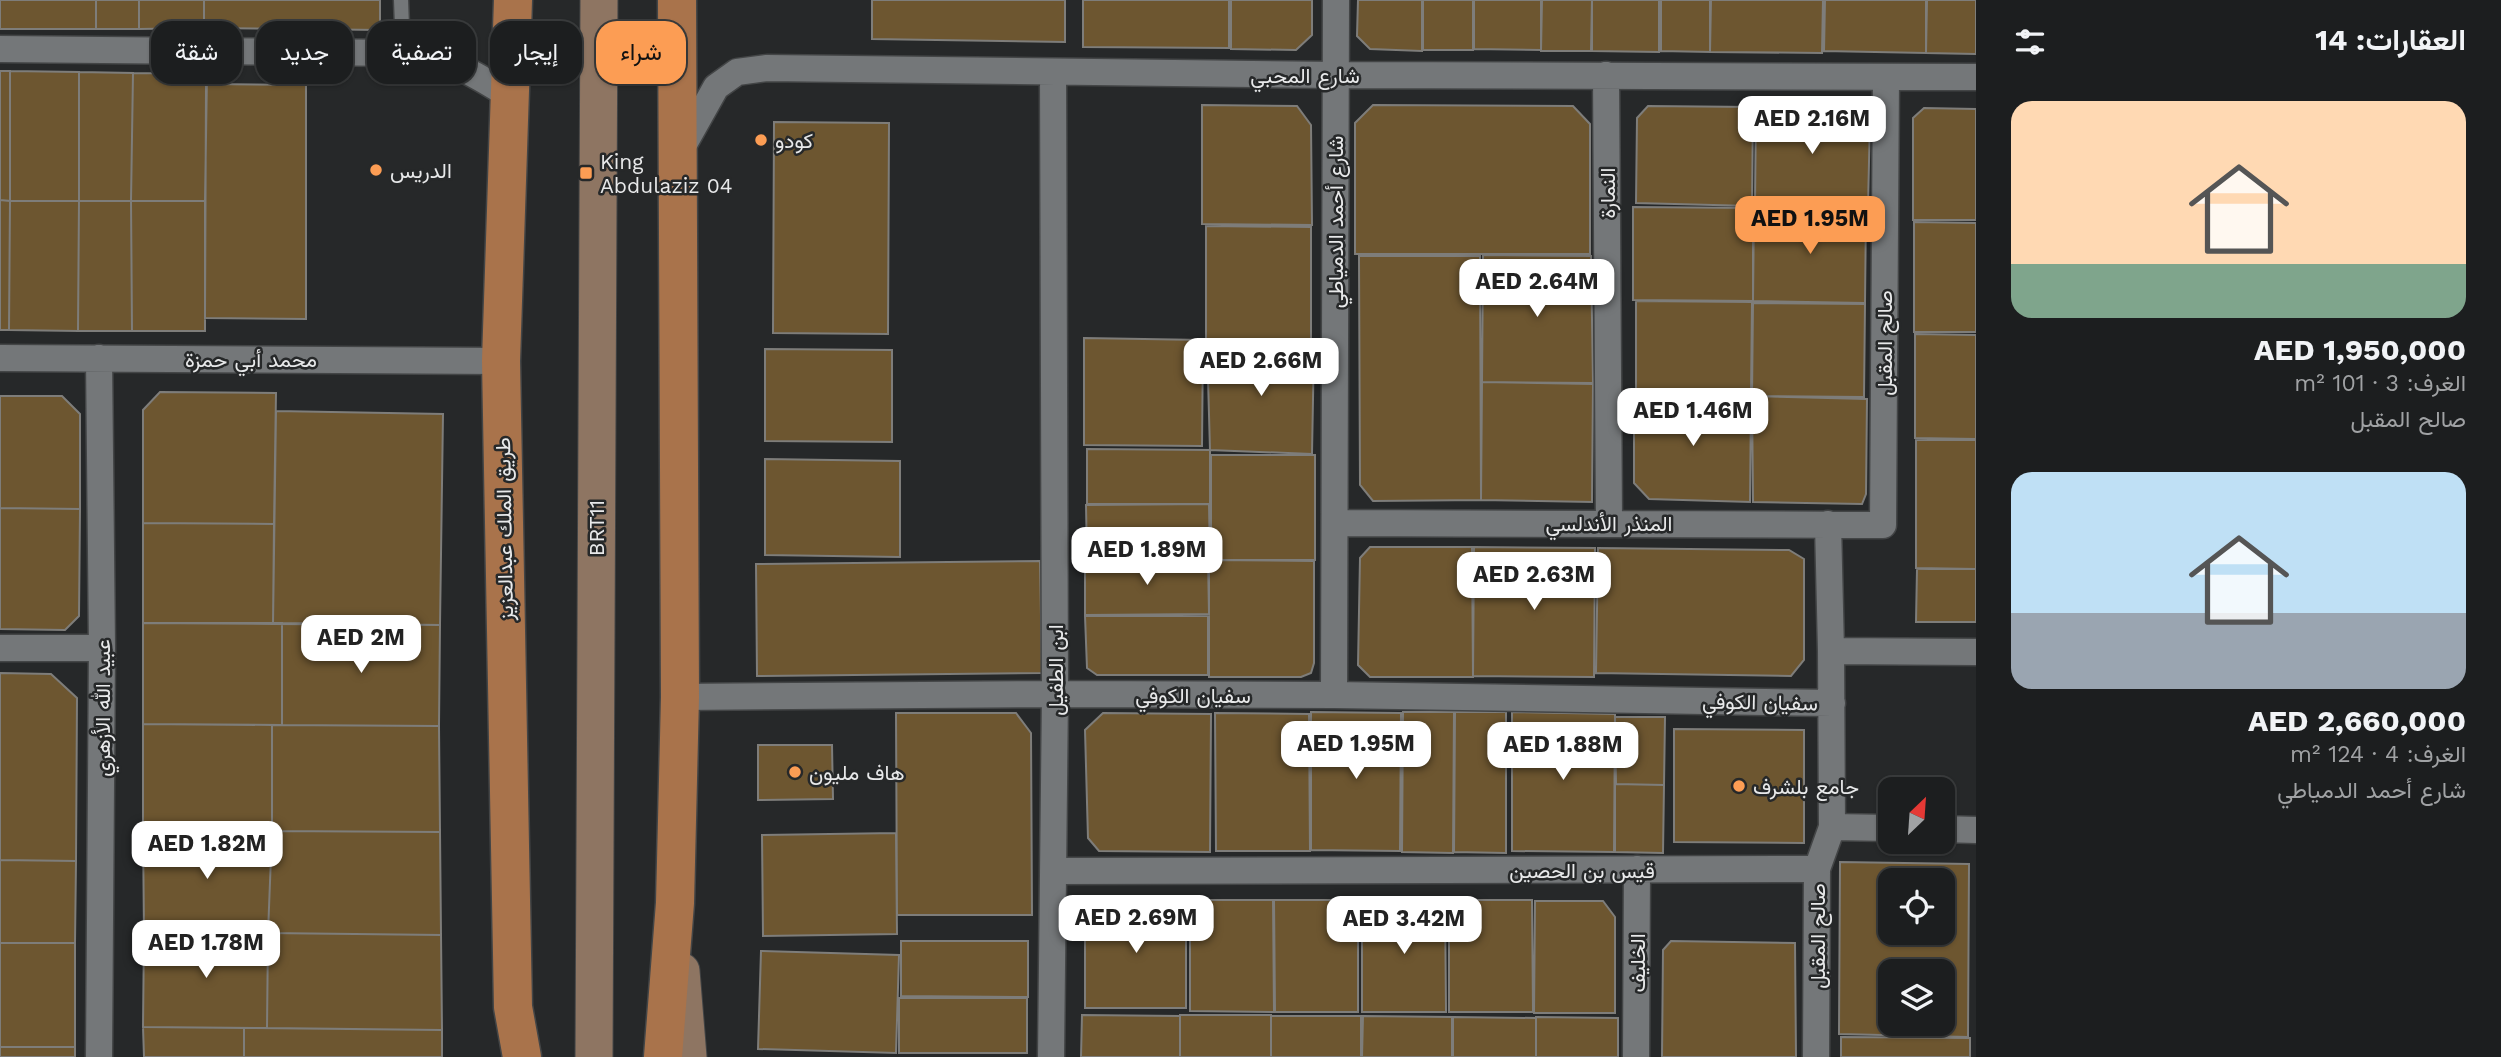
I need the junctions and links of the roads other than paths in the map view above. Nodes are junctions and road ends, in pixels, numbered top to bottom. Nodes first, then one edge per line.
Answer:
1 (401, 0) edge
2 (513, 0) edge
3 (599, 0) edge
4 (677, 0) edge
5 (1336, 0) edge
6 (402, 21) edge
7 (0, 49) edge
8 (367, 53) edge
9 (1053, 73) junction
10 (476, 74) edge
11 (1335, 75) junction
12 (1606, 75) junction
13 (1886, 77) junction
14 (1976, 77) edge
15 (510, 96) junction
16 (678, 154) junction
17 (0, 358) edge
18 (99, 358) junction
19 (501, 361) junction
20 (1609, 522) junction
21 (1335, 523) junction
22 (1828, 524) junction
23 (1883, 525) joint
24 (102, 648) junction
25 (0, 649) edge
26 (1831, 651) junction
27 (1976, 652) edge
28 (1055, 694) junction
29 (1334, 695) junction
30 (680, 697) junction
31 (1832, 703) junction
32 (1832, 827) junction
33 (1878, 828) edge
34 (1955, 829) edge
35 (1976, 830) edge
36 (1637, 869) junction
37 (1817, 869) junction
38 (1053, 871) junction
39 (675, 903) junction
40 (513, 1007) junction
41 (99, 1057) edge
42 (510, 1057) edge
43 (522, 1057) edge
44 (594, 1057) edge
45 (663, 1057) edge
46 (688, 1057) edge
47 (1051, 1057) edge
48 (1636, 1057) edge
49 (1816, 1057) edge

1 - 6 lane
2 - 15 main road, طريق الملك عبدالعزيز
3 - 44 main road, BRT11
4 - 16 main road
5 - 11 street, شارع أحمد الدمياطي
7 - 8 street
9 - 11 street, شارع المحبي
9 - 16 street, شارع المحبي
9 - 28 street, ابن الطفيل
10 - 15 street
11 - 12 street, شارع المحبي
11 - 21 street, شارع أحمد الدمياطي
12 - 13 street, شارع المحبي
12 - 20 street, النمارة
13 - 14 street, شارع المحبي
13 - 23 street, صالح المقبل
15 - 19 main road, طريق الملك عبدالعزيز
16 - 30 main road
17 - 18 street, محمد أبي حمزة
18 - 19 street, محمد أبي حمزة
18 - 24 street, عبيد الله الأزهري
19 - 40 main road, طريق الملك عبدالعزيز
20 - 21 street, المنذر الأندلسي
20 - 22 street, المنذر الأندلسي
21 - 29 street, شارع أحمد الدمياطي
22 - 23 street, المنذر الأندلسي
22 - 26 street, صالح المقبل
24 - 25 street
24 - 41 street, عبيد الله الأزهري
26 - 27 street
26 - 31 street, صالح المقبل
28 - 29 street, سفيان الكوفي
28 - 30 street, سفيان الكوفي
28 - 38 street, ابن الطفيل
29 - 31 street, سفيان الكوفي
30 - 39 main road
31 - 32 street, صالح المقبل
32 - 33 street
32 - 37 street, صالح المقبل
34 - 35 street
36 - 37 street, قيس بن الحصين
36 - 38 street, قيس بن الحصين
36 - 48 street, الخليف
37 - 49 street, صالح المقبل
38 - 47 street, ابن الطفيل
39 - 45 main road
39 - 46 main road
40 - 42 main road
40 - 43 main road, طريق الملك عبدالعزيز

